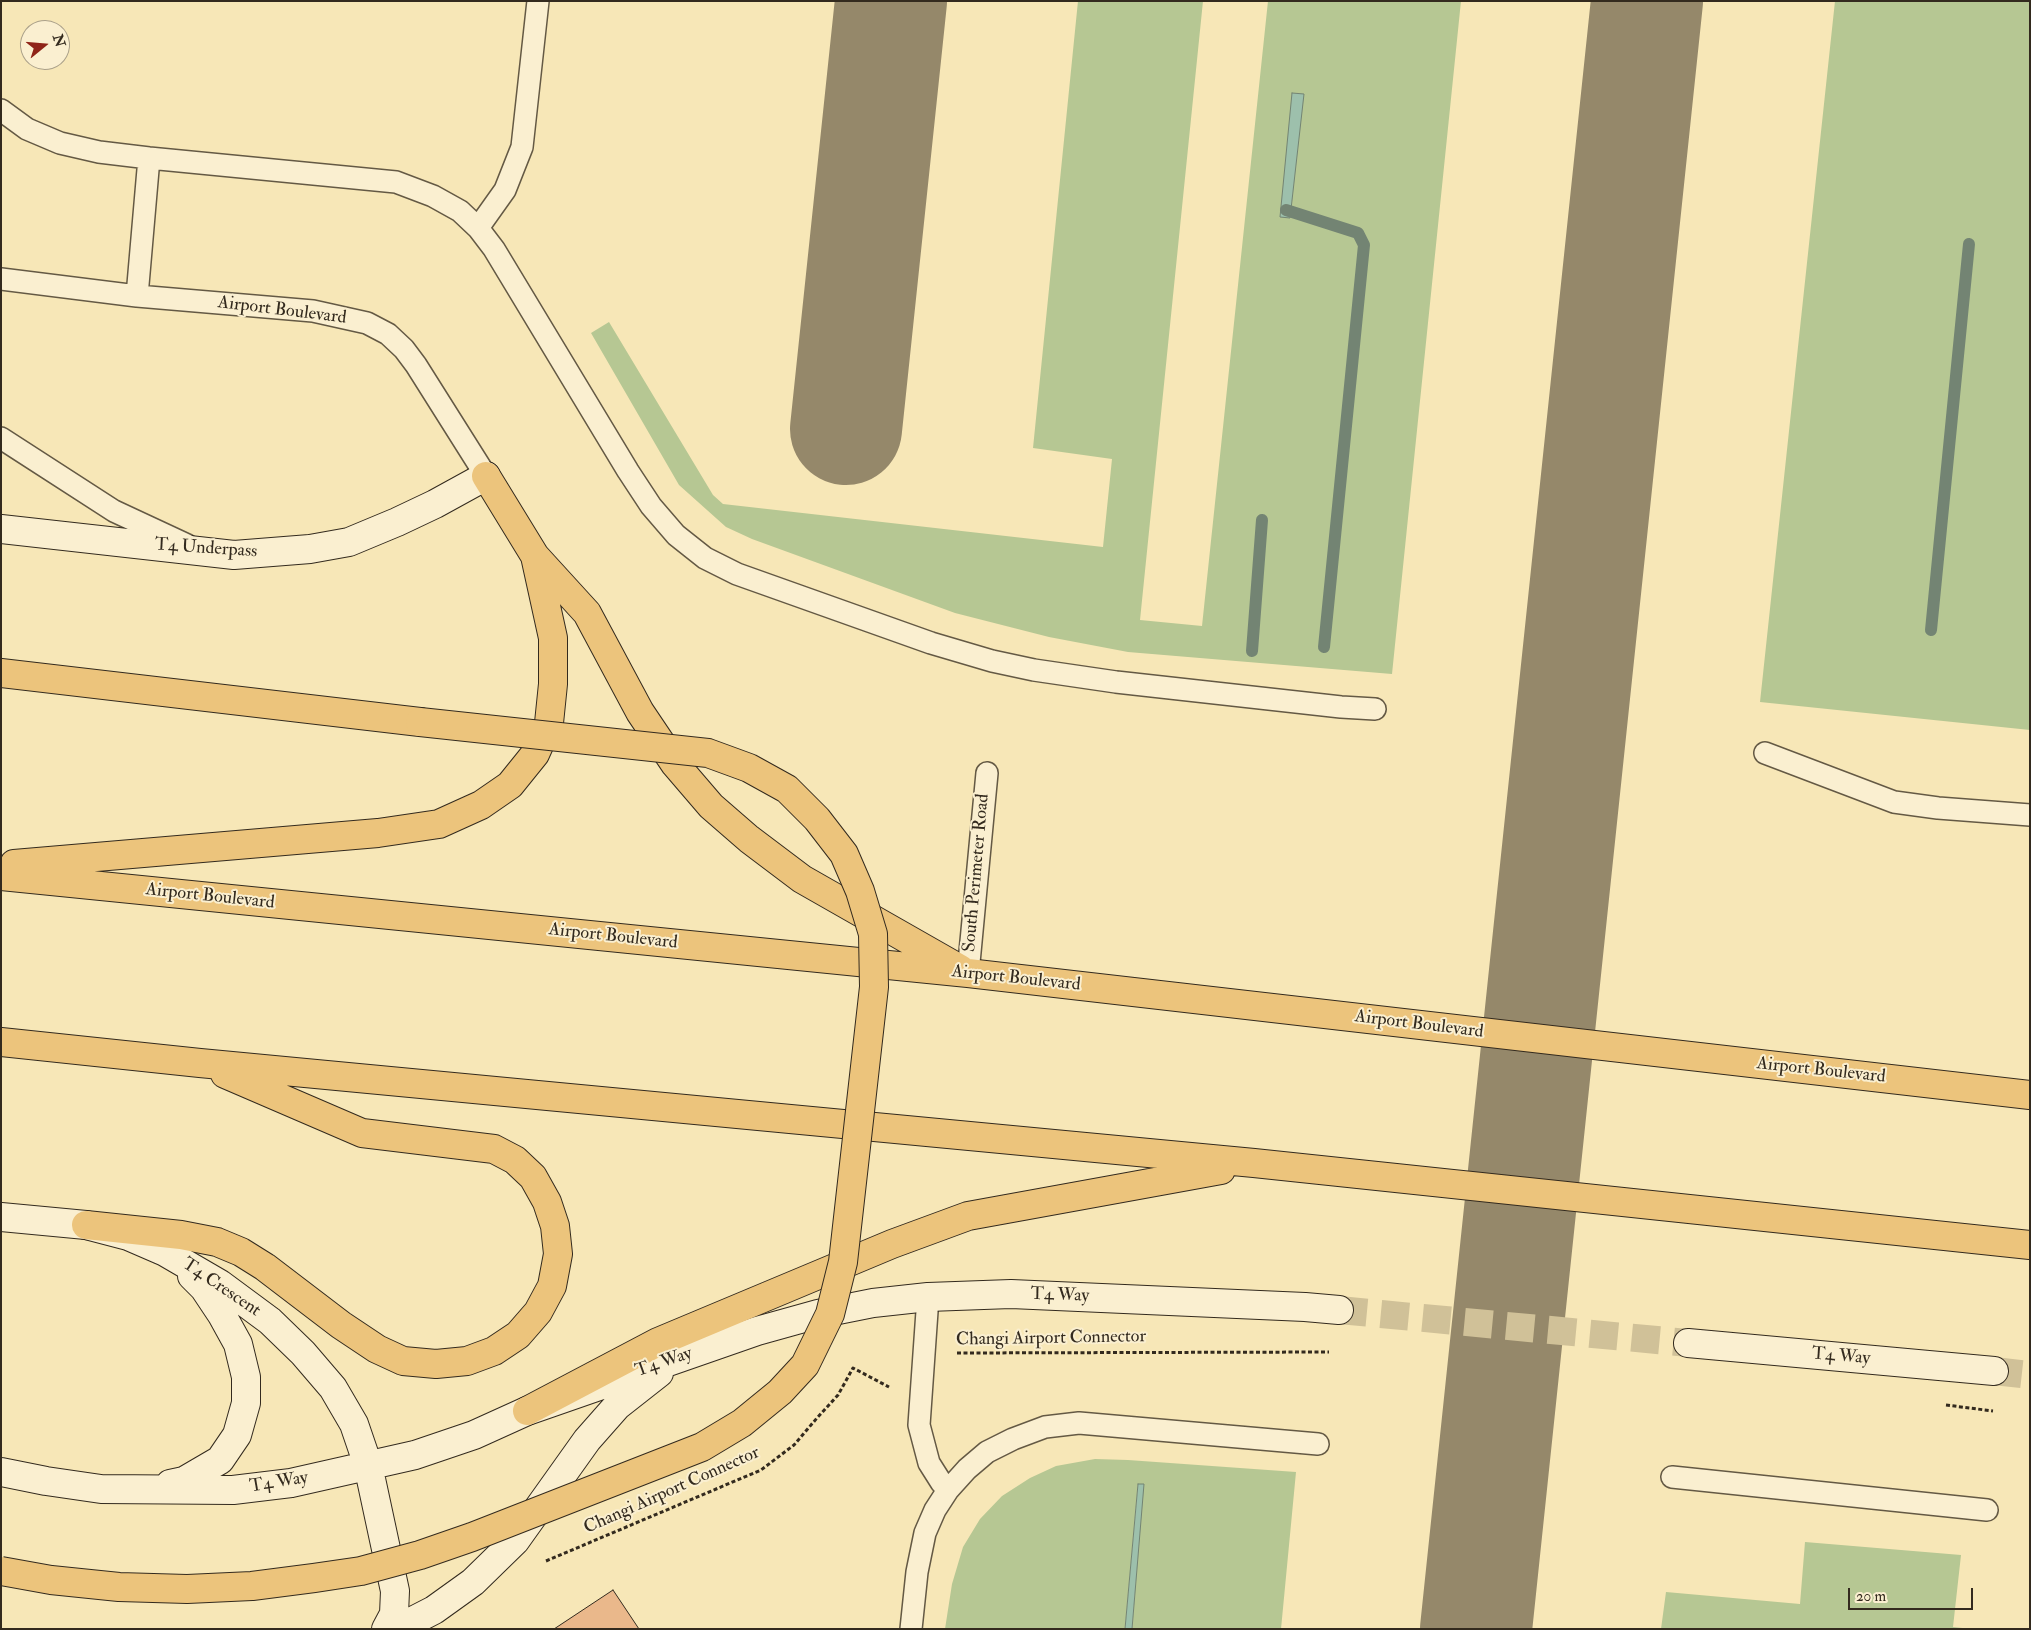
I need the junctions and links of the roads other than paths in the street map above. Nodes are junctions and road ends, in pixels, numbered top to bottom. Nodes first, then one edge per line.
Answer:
1 (538, 1) edge
2 (1, 110) edge
3 (149, 158) junction
4 (478, 228) junction
5 (1, 279) edge
6 (137, 296) junction
7 (1, 438) edge
8 (486, 476) junction
9 (1, 529) edge
10 (199, 550) junction
11 (535, 556) junction
12 (1, 673) edge
13 (1375, 710) dead end
14 (1765, 753) dead end
15 (987, 774) dead end
16 (2030, 815) edge
17 (1, 866) edge
18 (1, 876) edge
19 (968, 973) junction
20 (1, 1042) edge
21 (200, 1063) junction
22 (2030, 1095) edge
23 (1254, 1164) junction
24 (1, 1216) edge
25 (86, 1225) junction
26 (2030, 1245) edge
27 (165, 1252) junction
28 (928, 1297) junction
29 (1339, 1310) tunnel mouth
30 (1688, 1343) tunnel mouth
31 (694, 1352) junction
32 (1994, 1371) tunnel mouth
33 (527, 1411) junction
34 (1318, 1444) dead end
35 (368, 1465) junction
36 (1, 1472) edge
37 (1672, 1477) dead end
38 (148, 1489) junction
39 (948, 1490) junction
40 (1987, 1510) dead end
41 (1, 1571) edge
42 (386, 1629) edge
43 (397, 1629) edge
44 (911, 1629) edge

1 - 4 lane
2 - 3 lane
3 - 4 lane
3 - 6 lane
4 - 13 lane
5 - 6 lane, Airport Boulevard
6 - 8 lane, Airport Boulevard
7 - 10 lane
8 - 10 main road, T4 Underpass
8 - 11 highway
9 - 10 main road, T4 Underpass
11 - 17 highway
11 - 19 highway
12 - 41 highway, bridge
14 - 16 lane
15 - 19 lane, South Perimeter Road
18 - 19 highway, Airport Boulevard
19 - 22 highway, Airport Boulevard
20 - 21 highway
21 - 23 highway
21 - 25 highway
23 - 26 highway
23 - 33 highway
24 - 25 main road, T4 Crescent
25 - 27 main road, T4 Crescent
27 - 35 main road, T4 Crescent
27 - 38 main road
28 - 29 main road, T4 Way
28 - 31 main road, T4 Way
28 - 39 lane
30 - 32 main road, T4 Way
31 - 33 main road, T4 Way
31 - 43 main road
33 - 35 main road, T4 Way
34 - 39 lane
35 - 38 main road, T4 Way
35 - 42 main road, T4 Crescent
36 - 38 main road, T4 Way
37 - 40 lane
39 - 44 lane

